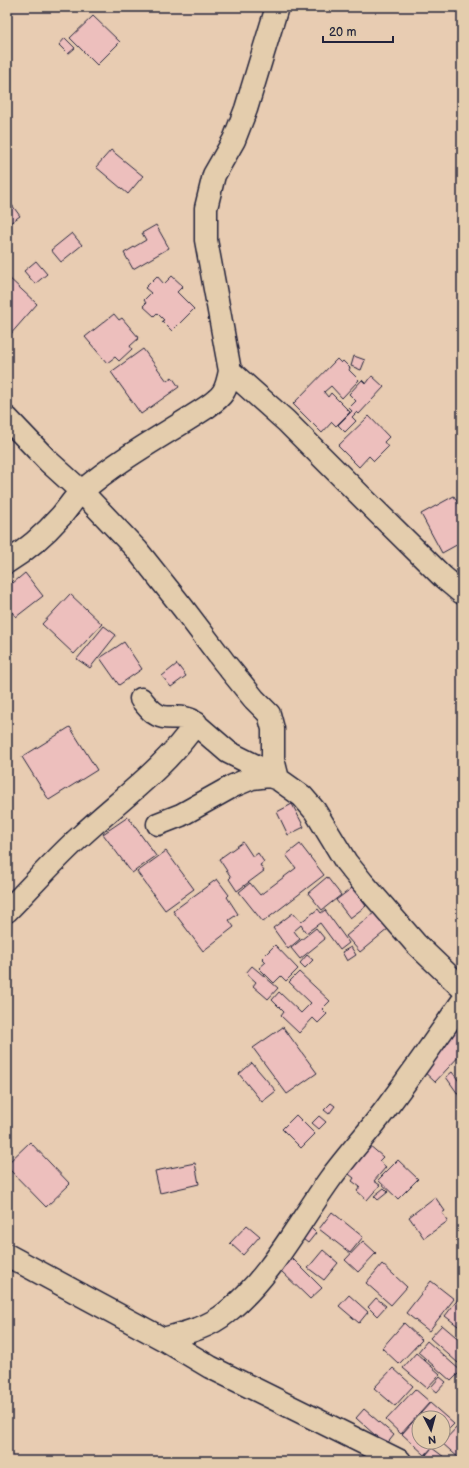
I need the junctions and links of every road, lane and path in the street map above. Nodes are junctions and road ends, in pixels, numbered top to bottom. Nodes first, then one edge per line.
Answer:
1 (277, 7) edge
2 (230, 372) junction
3 (7, 418) edge
4 (81, 492) junction
5 (7, 562) edge
6 (462, 593) edge
7 (141, 699) dead end
8 (196, 723) junction
9 (275, 777) junction
10 (158, 824) dead end
11 (7, 911) edge
12 (462, 988) edge
13 (462, 1002) edge
14 (7, 1255) edge
15 (163, 1340) junction
16 (400, 1461) edge

1 - 2 street
2 - 4 street
2 - 6 street
3 - 4 street
4 - 5 street
4 - 9 street
7 - 8 street
8 - 9 street
8 - 11 street
9 - 10 street
9 - 12 street
13 - 15 street
14 - 15 street
15 - 16 street

